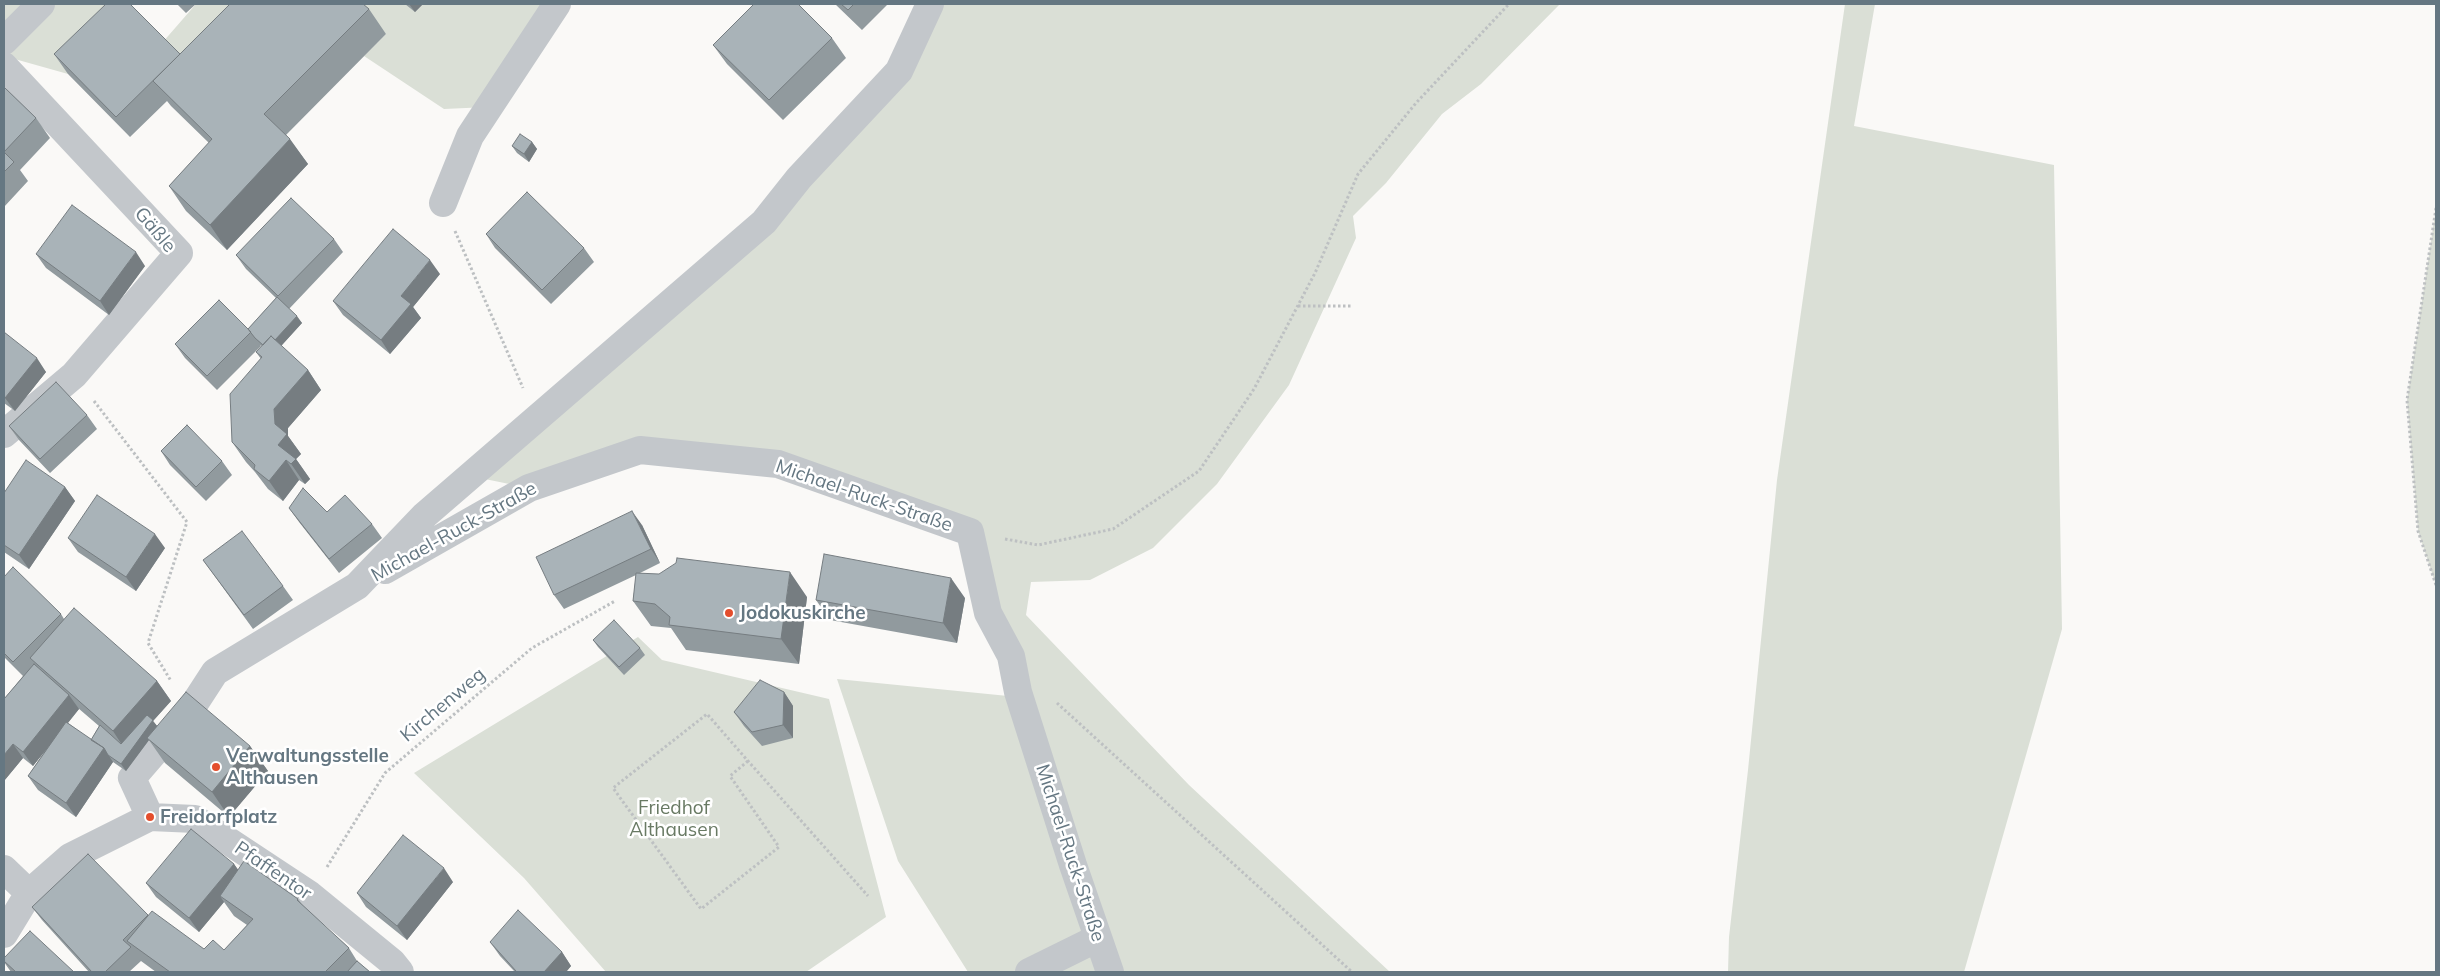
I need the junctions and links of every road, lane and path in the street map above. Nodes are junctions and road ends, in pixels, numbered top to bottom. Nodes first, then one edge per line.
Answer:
1 (41, 4) edge
2 (557, 4) edge
3 (930, 4) edge
4 (1508, 4) edge
5 (4, 41) edge
6 (4, 66) edge
7 (443, 202) joint
8 (2436, 208) edge
9 (1298, 306) junction
10 (1352, 306) dead end
11 (74, 375) junction
12 (536, 418) junction
13 (4, 434) edge
14 (970, 532) junction
15 (2436, 584) edge
16 (357, 586) junction
17 (616, 601) dead end
18 (1053, 698) dead end
19 (189, 712) junction
20 (748, 761) junction
21 (150, 817) junction
22 (4, 869) edge
23 (29, 892) junction
24 (310, 895) junction
25 (868, 896) dead end
26 (4, 934) edge
27 (1098, 938) junction
28 (400, 972) edge
29 (1029, 972) edge
30 (1110, 972) edge
31 (1352, 972) edge

1 - 5 street
2 - 7 street
3 - 12 street, Michael-Ruck-Straße
4 - 9 path
6 - 11 street, Gäßle
7 - 12 path
8 - 15 path
9 - 10 path
9 - 14 path
11 - 13 street, Gäßle
11 - 19 path
12 - 16 street, Michael-Ruck-Straße
14 - 16 street, Michael-Ruck-Straße
14 - 27 street, Michael-Ruck-Straße
16 - 19 street, Michael-Ruck-Straße
17 - 24 path, Kirchenweg
18 - 31 path
19 - 21 street, Michael-Ruck-Straße
20 - 20 path
20 - 25 path
21 - 23 street, Pfaffentor
21 - 24 street, Pfaffentor
22 - 23 street
23 - 26 street, Pfaffentor
24 - 28 street, Pfaffentor
27 - 29 street
27 - 30 street, Michael-Ruck-Straße

